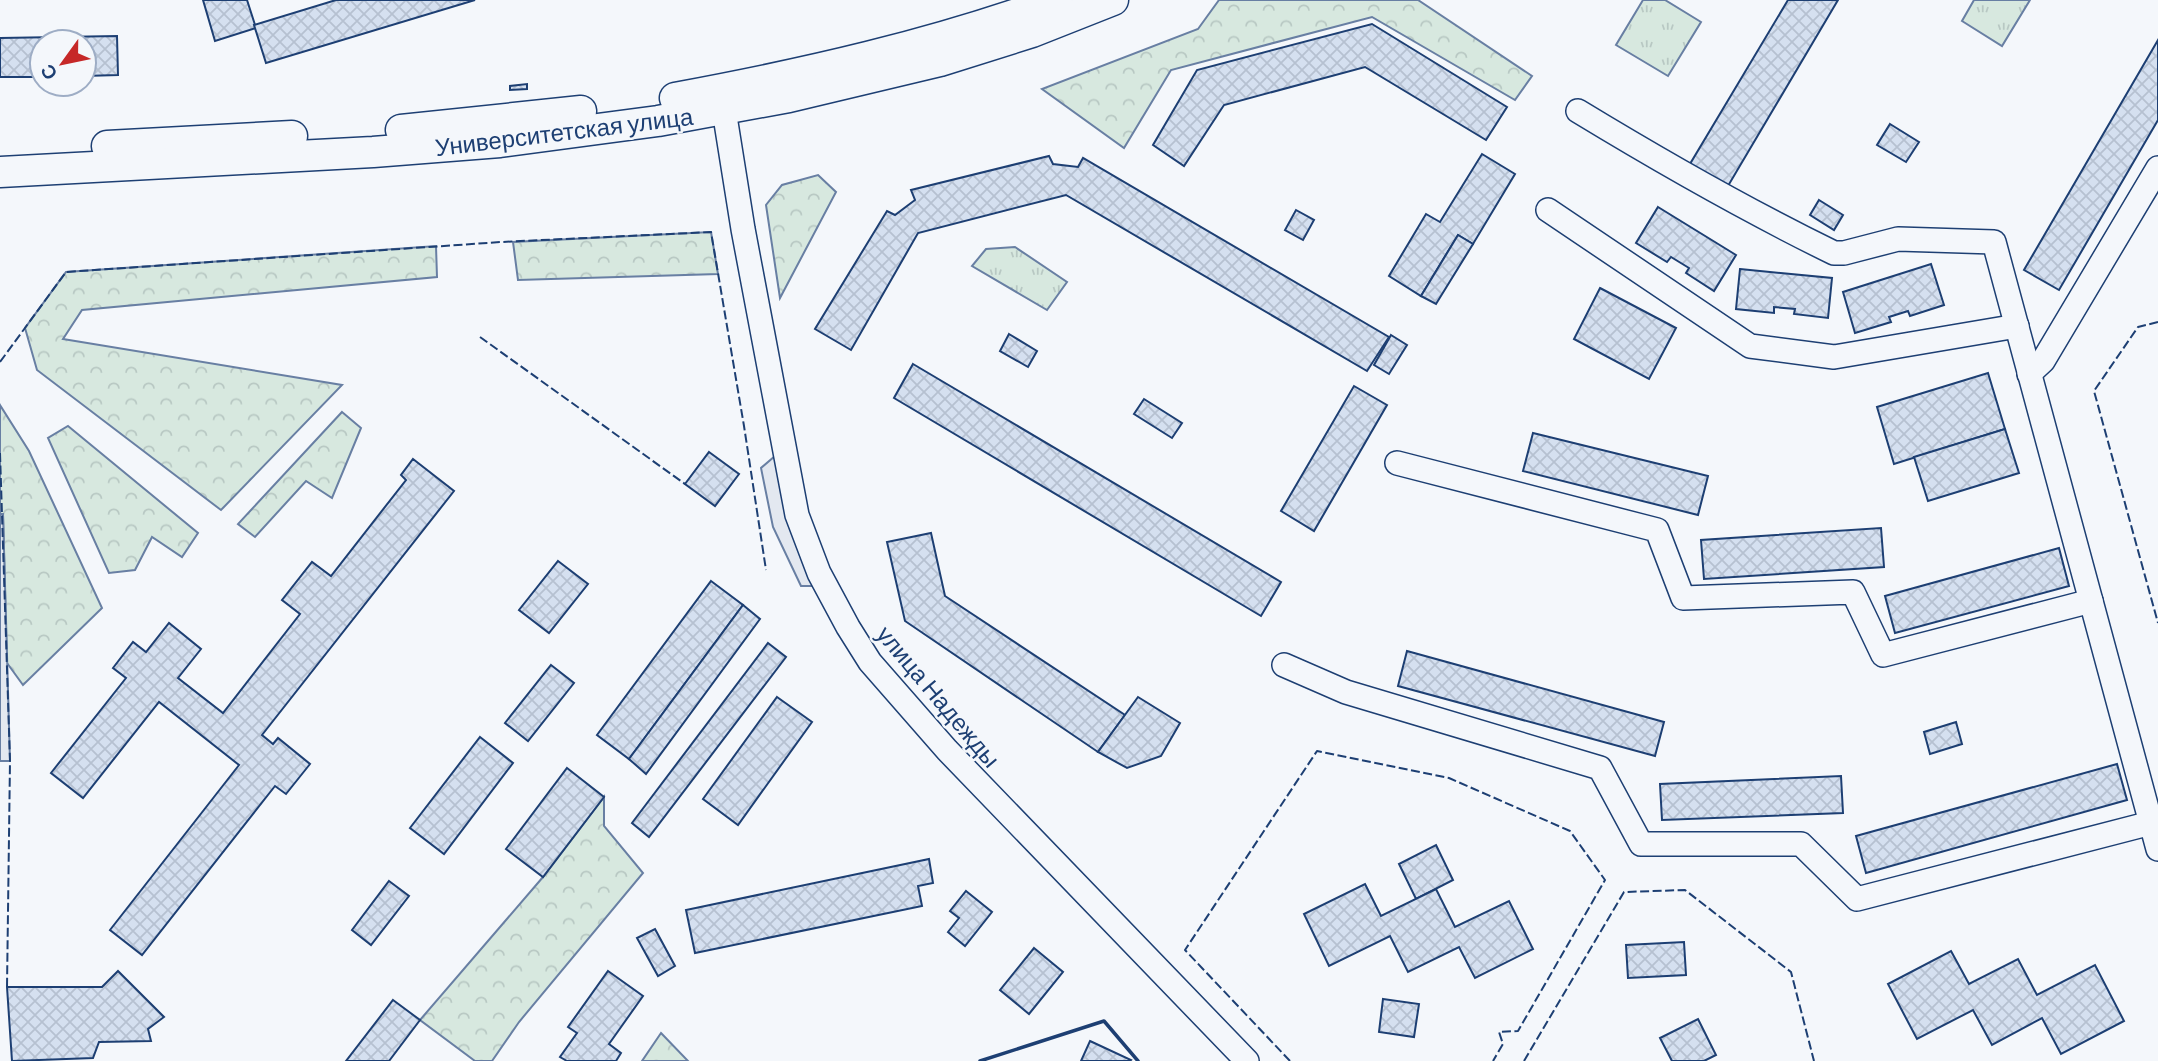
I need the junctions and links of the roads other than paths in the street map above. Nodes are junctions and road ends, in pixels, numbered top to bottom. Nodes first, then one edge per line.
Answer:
1 (1057, 0) edge
2 (1113, 0) edge
3 (721, 100) junction
4 (1578, 111) dead end
5 (206, 151) junction
6 (0, 152) edge
7 (2158, 168) edge
8 (0, 172) edge
9 (1548, 210) dead end
10 (2017, 327) junction
11 (2029, 374) junction
12 (1397, 463) dead end
13 (2091, 601) junction
14 (1284, 665) dead end
15 (2151, 823) junction
16 (2158, 849) edge
17 (1247, 1061) edge

1 - 3 main road, Университетская улица
2 - 3 main road, Университетская улица
3 - 5 main road, Университетская улица
3 - 17 street, улица Надежды
4 - 10 street
5 - 6 main road, Университетская улица
5 - 8 main road, Университетская улица
7 - 11 street
9 - 10 street
10 - 11 street
11 - 13 street
12 - 13 street
13 - 15 street
14 - 15 street
15 - 16 street

